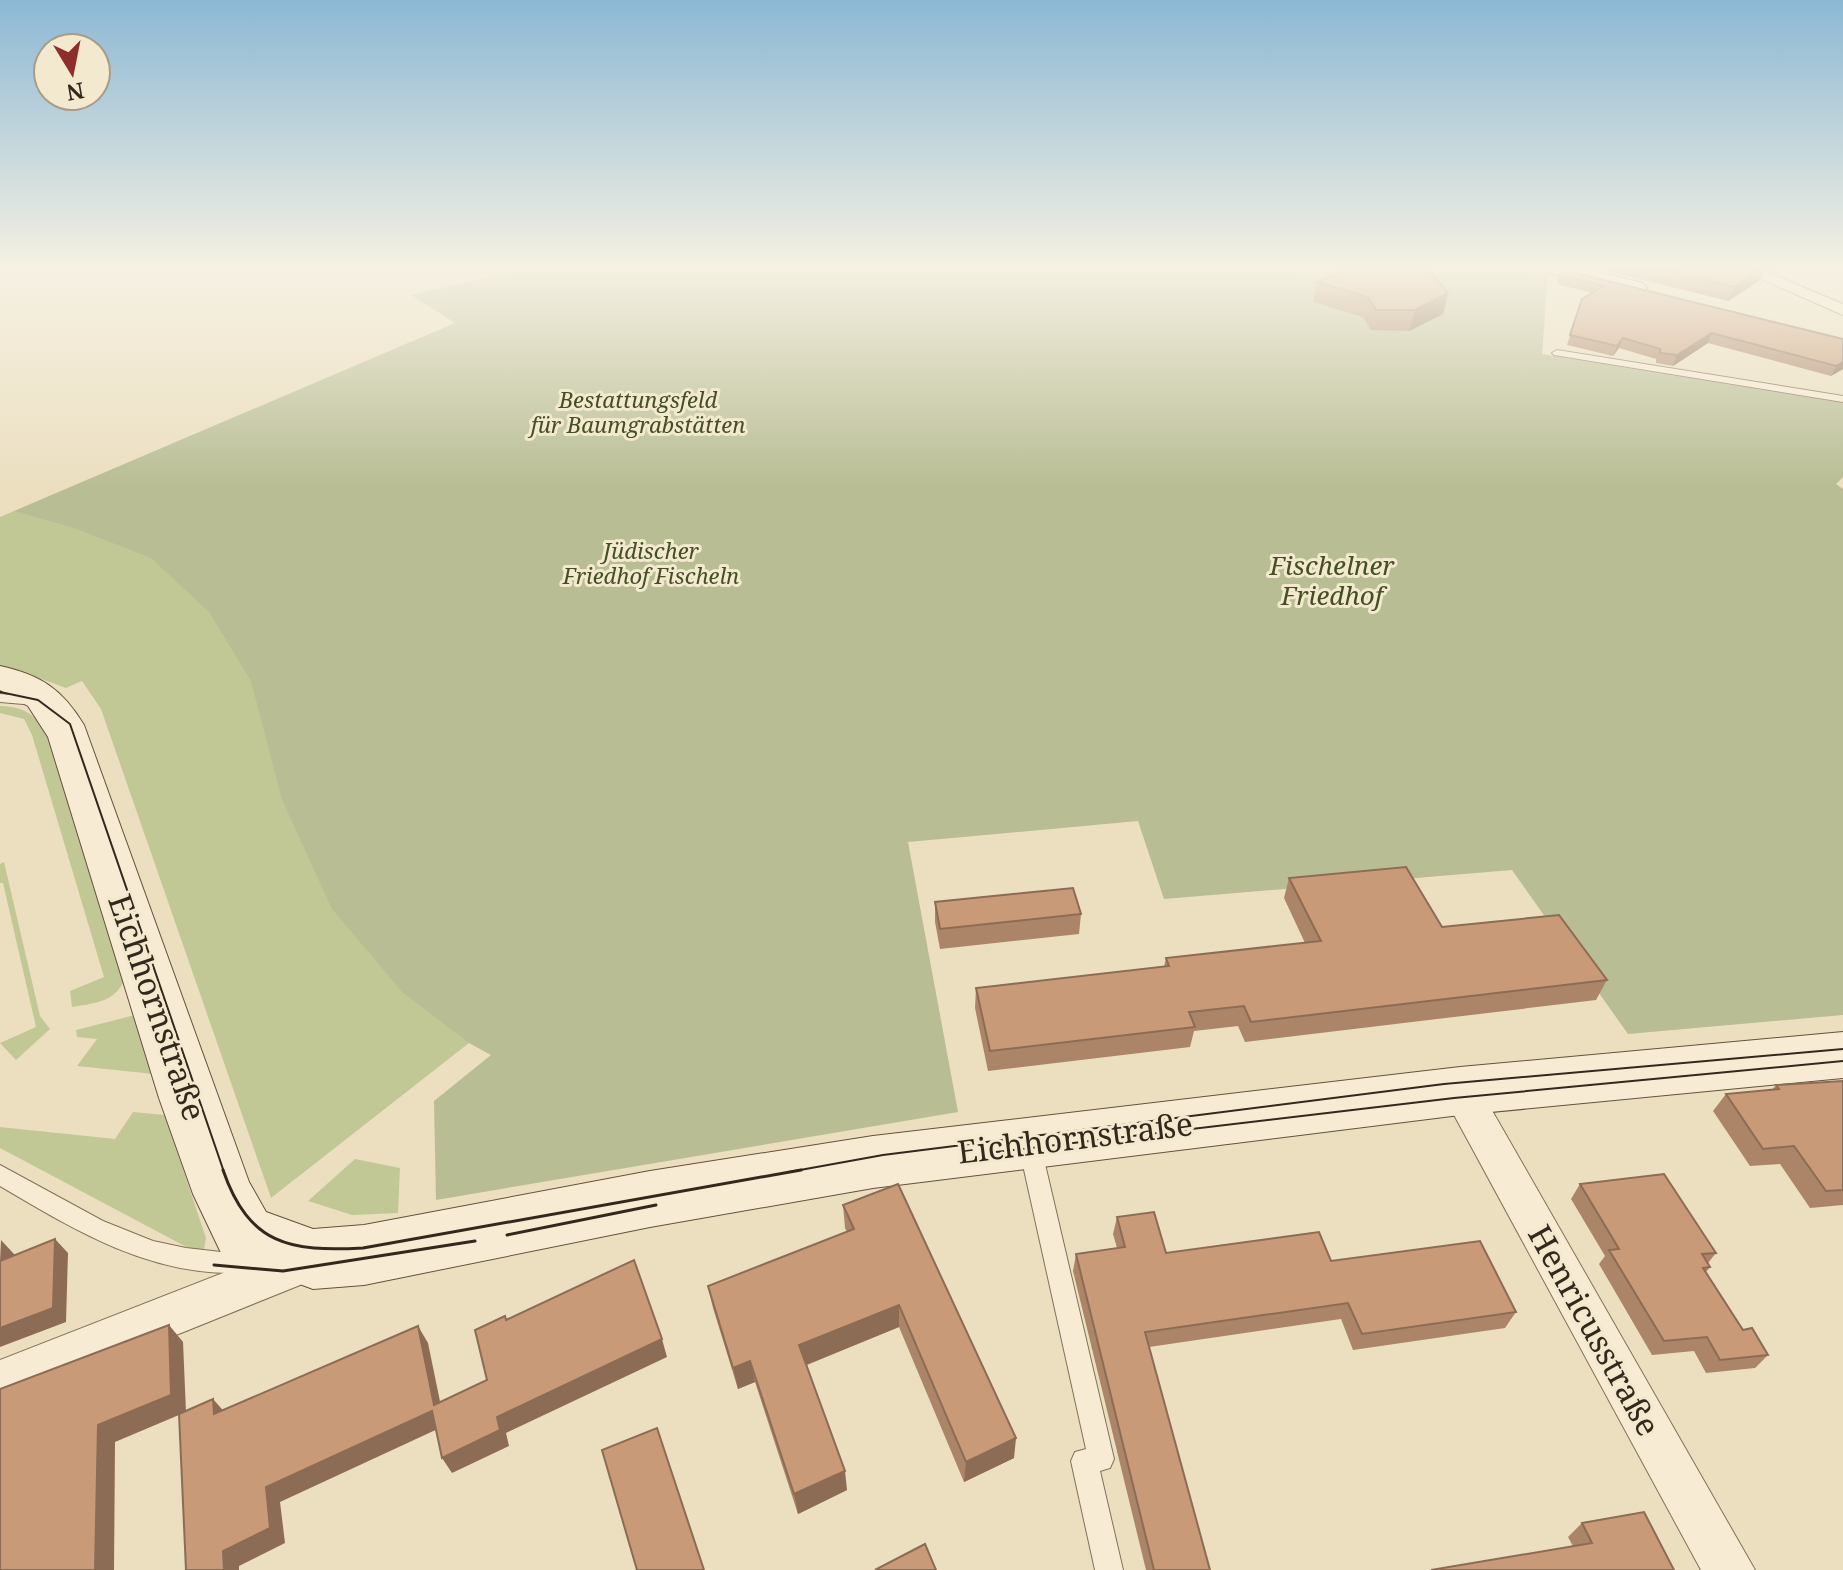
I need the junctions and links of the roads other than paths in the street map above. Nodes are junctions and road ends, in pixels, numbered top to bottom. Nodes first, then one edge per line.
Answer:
1 (1557, 353) dead end
2 (1843, 399) edge
3 (0, 678) edge
4 (0, 698) edge
5 (55, 708) junction
6 (1843, 1055) edge
7 (1460, 1091) junction
8 (1029, 1142) junction
9 (0, 1175) edge
10 (313, 1259) junction
11 (0, 1383) edge
12 (1109, 1570) edge
13 (1729, 1570) edge

1 - 2 lane
3 - 5 street
4 - 5 lane
5 - 10 street, Eichhornstraße
6 - 7 street, Eichhornstraße
7 - 8 street, Eichhornstraße
7 - 13 street, Henricusstraße
8 - 10 street, Eichhornstraße
8 - 12 lane
9 - 10 lane
10 - 11 street, Eichhornstraße

